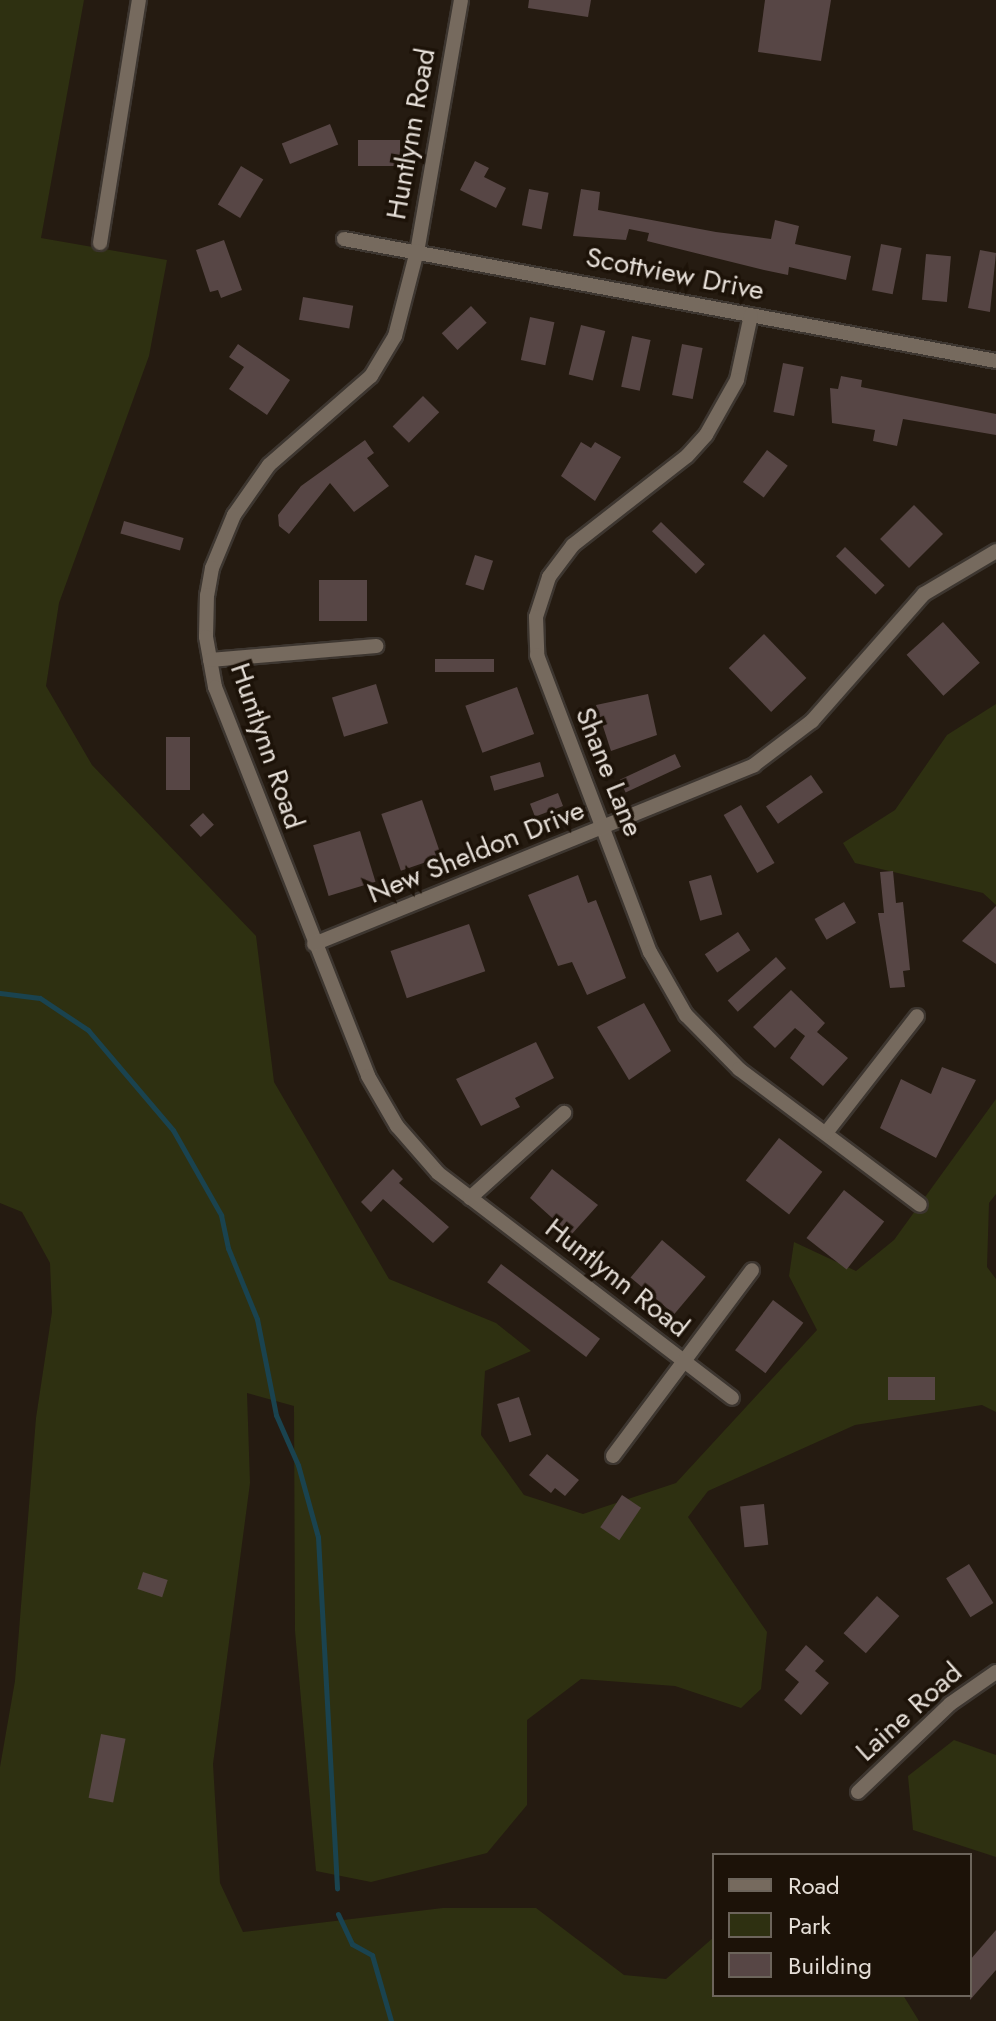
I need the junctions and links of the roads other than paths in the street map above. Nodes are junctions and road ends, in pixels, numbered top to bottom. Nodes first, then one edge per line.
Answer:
1 (139, 0) edge
2 (461, 0) edge
3 (344, 239) dead end
4 (100, 243) dead end
5 (417, 251) junction
6 (751, 315) junction
7 (996, 361) edge
8 (996, 551) edge
9 (376, 646) dead end
10 (210, 660) junction
11 (604, 829) junction
12 (314, 944) junction
13 (917, 1016) dead end
14 (564, 1113) dead end
15 (826, 1133) junction
16 (470, 1198) junction
17 (920, 1205) dead end
18 (752, 1270) dead end
19 (683, 1362) junction
20 (732, 1398) dead end
21 (613, 1456) dead end
22 (996, 1672) edge
23 (858, 1792) dead end

1 - 4 street
2 - 5 street, Huntlynn Road
3 - 5 street, Scottview Drive
5 - 6 street, Scottview Drive
5 - 10 street, Huntlynn Road
6 - 7 street, Scottview Drive
6 - 11 street, Shane Lane
8 - 11 street, New Sheldon Drive
9 - 10 street
10 - 12 street, Huntlynn Road
11 - 12 street, New Sheldon Drive
11 - 15 street, Shane Lane
12 - 16 street, Huntlynn Road
13 - 15 street
14 - 16 street
15 - 17 street, Shane Lane
16 - 19 street, Huntlynn Road
18 - 19 street
19 - 20 street, Huntlynn Road
19 - 21 street
22 - 23 street, Laine Road

